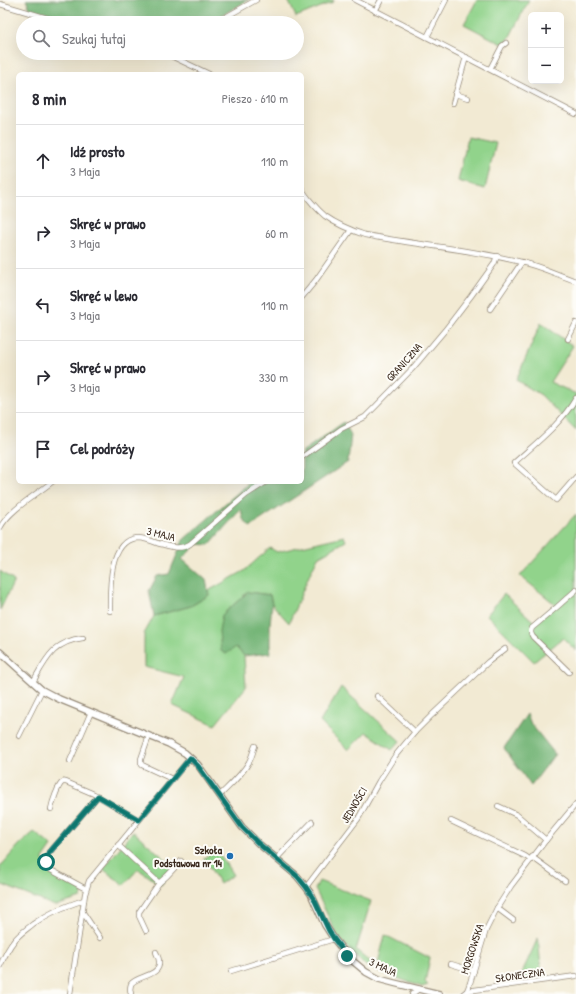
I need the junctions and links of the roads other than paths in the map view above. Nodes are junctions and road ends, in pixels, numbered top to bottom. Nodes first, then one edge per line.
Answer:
1 (256, 0) edge
2 (355, 0) edge
3 (381, 0) edge
4 (446, 0) edge
5 (0, 4) edge
6 (375, 11) junction
7 (40, 16) edge
8 (229, 16) edge
9 (427, 37) junction
10 (506, 43) dead end
11 (466, 57) junction
12 (179, 60) edge
13 (490, 69) junction
14 (204, 72) edge
15 (455, 94) junction
16 (468, 98) dead end
17 (453, 103) dead end
18 (576, 114) edge
19 (304, 193) edge
20 (351, 230) junction
21 (497, 256) junction
22 (522, 262) junction
23 (576, 281) edge
24 (304, 295) edge
25 (490, 308) dead end
26 (576, 324) edge
27 (568, 339) dead end
28 (576, 398) edge
29 (304, 456) edge
30 (576, 477) edge
31 (49, 484) edge
32 (263, 484) edge
33 (0, 528) edge
34 (576, 590) edge
35 (110, 611) dead end
36 (83, 638) dead end
37 (505, 649) dead end
38 (0, 652) edge
39 (569, 672) dead end
40 (33, 682) junction
41 (42, 690) junction
42 (377, 696) dead end
43 (91, 712) junction
44 (415, 732) junction
45 (19, 736) dead end
46 (149, 736) junction
47 (255, 746) dead end
48 (190, 758) junction
49 (70, 761) dead end
50 (172, 779) junction
51 (220, 795) junction
52 (98, 796) junction
53 (576, 804) edge
54 (498, 806) dead end
55 (51, 809) dead end
56 (139, 820) junction
57 (451, 821) dead end
58 (312, 822) dead end
59 (546, 840) junction
60 (118, 845) junction
61 (277, 858) junction
62 (532, 858) junction
63 (181, 861) dead end
64 (565, 880) dead end
65 (159, 883) junction
66 (306, 887) junction
67 (85, 892) junction
68 (84, 900) junction
69 (497, 908) junction
70 (82, 910) junction
71 (513, 920) dead end
72 (146, 931) dead end
73 (100, 938) dead end
74 (334, 939) junction
75 (156, 952) dead end
76 (452, 964) dead end
77 (0, 966) edge
78 (231, 971) dead end
79 (474, 971) junction
80 (576, 976) edge
81 (418, 989) junction
82 (465, 992) edge
83 (70, 994) edge
84 (131, 994) edge
85 (412, 994) edge
86 (439, 994) edge

1 - 8 street
2 - 6 street
3 - 6 street
4 - 9 street
5 - 7 street
6 - 9 street
9 - 11 street
10 - 13 street
11 - 13 street
11 - 15 street
12 - 14 street
13 - 18 street
15 - 16 street
15 - 17 street
19 - 20 street
20 - 21 street
20 - 24 street
21 - 22 street
21 - 29 street, GRANICZNA
22 - 23 street
22 - 25 street
26 - 27 street
28 - 30 street
31 - 33 street
32 - 35 street, 3 MAJA
34 - 39 street
36 - 40 street
37 - 44 street, JEDNOŚCI
38 - 40 street, 3 MAJA
40 - 41 street, 3 MAJA
41 - 43 street, 3 MAJA
41 - 45 street
42 - 44 street
43 - 46 street, 3 MAJA
43 - 49 street
44 - 66 street, JEDNOŚCI
46 - 48 street, 3 MAJA
46 - 50 street
47 - 51 street
48 - 50 street
48 - 51 street, 3 MAJA
50 - 56 street
51 - 61 street, 3 MAJA
52 - 55 street
52 - 56 street
52 - 67 street
53 - 59 street, MORGOWSKA
54 - 59 street
56 - 60 street
57 - 62 street
58 - 61 street
59 - 62 street, MORGOWSKA
60 - 65 street
60 - 67 street
61 - 66 street, 3 MAJA
62 - 64 street
62 - 69 street, MORGOWSKA
63 - 65 street
65 - 72 street
66 - 74 street, 3 MAJA
67 - 68 street
68 - 70 street
68 - 77 street
69 - 71 street
69 - 79 street, MORGOWSKA
70 - 73 street
70 - 83 street
74 - 78 street
74 - 81 street, 3 MAJA
75 - 84 street
76 - 79 street
79 - 82 street, MORGOWSKA
80 - 82 street, SŁONECZNA
81 - 85 street
81 - 86 street, 3 MAJA

